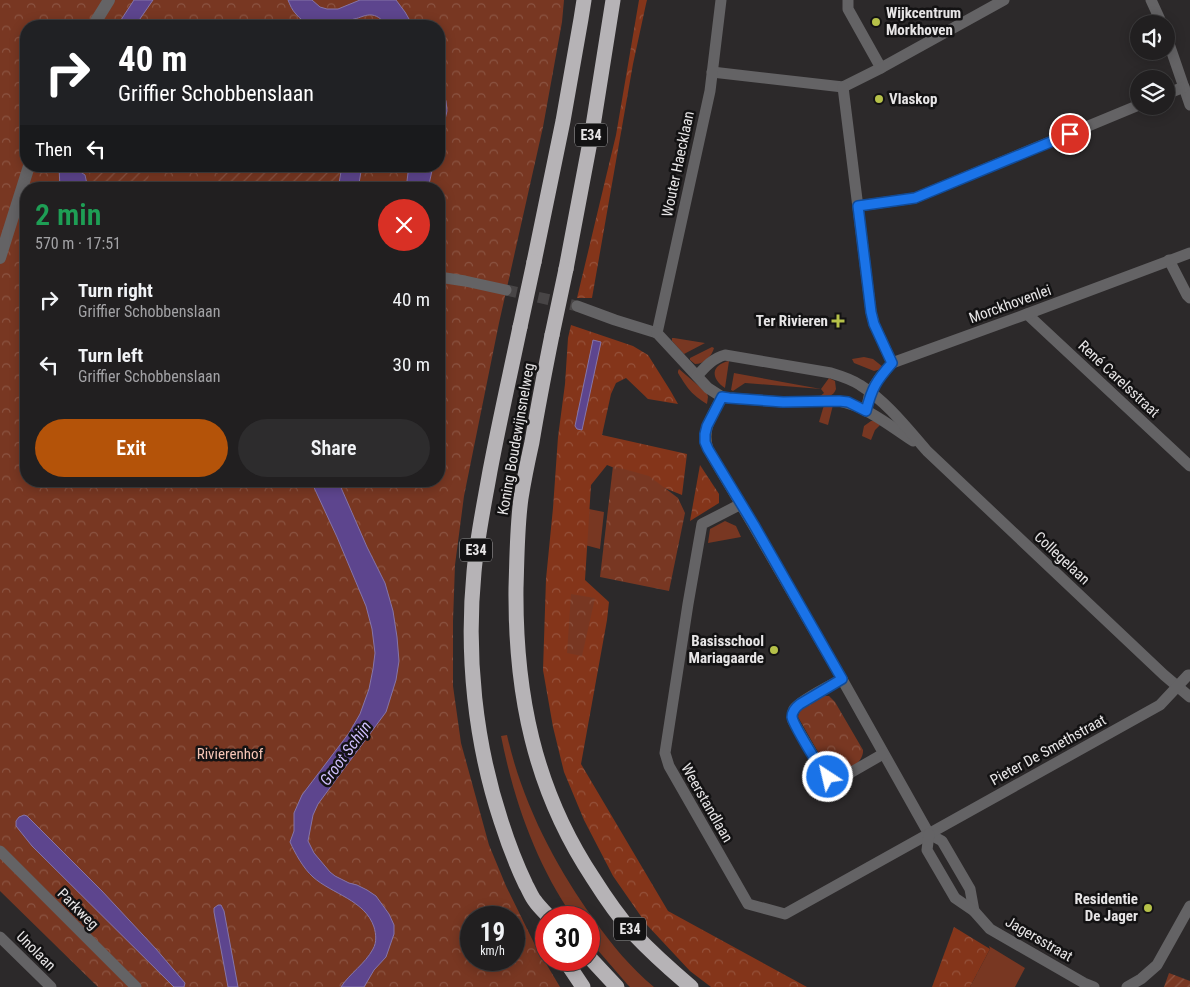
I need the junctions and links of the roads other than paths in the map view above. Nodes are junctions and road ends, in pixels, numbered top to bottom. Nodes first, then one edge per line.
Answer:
1 (109, 0) edge
2 (584, 0) edge
3 (613, 0) edge
4 (721, 0) edge
5 (848, 0) edge
6 (1004, 0) edge
7 (1151, 0) edge
8 (1158, 15) edge
9 (97, 20) edge
10 (1175, 60) edge
11 (880, 68) junction
12 (712, 72) junction
13 (1184, 86) junction
14 (843, 87) junction
15 (1175, 90) edge
16 (1190, 104) edge
17 (1130, 109) edge
18 (20, 195) edge
19 (858, 206) junction
20 (1190, 253) edge
21 (0, 258) edge
22 (1169, 260) junction
23 (445, 278) edge
24 (506, 290) tunnel mouth
25 (1190, 298) edge
26 (577, 306) tunnel mouth
27 (1027, 314) junction
28 (657, 333) junction
29 (892, 363) junction
30 (697, 376) junction
31 (870, 392) junction
32 (722, 397) junction
33 (866, 411) junction
34 (927, 451) junction
35 (1190, 466) edge
36 (741, 504) junction
37 (1190, 675) edge
38 (842, 679) junction
39 (1177, 687) junction
40 (1190, 697) edge
41 (883, 754) junction
42 (929, 834) junction
43 (0, 852) edge
44 (534, 900) junction
45 (537, 906) edge
46 (539, 906) edge
47 (1190, 906) edge
48 (974, 911) junction
49 (0, 937) edge
50 (600, 969) edge
51 (572, 971) edge
52 (50, 987) edge
53 (136, 987) edge
54 (583, 987) edge
55 (617, 987) edge
56 (691, 987) edge
57 (1094, 987) edge
58 (1127, 987) edge

1 - 9 street
2 - 44 highway, Koning Boudewijnsnelweg / E34, bridge
3 - 56 highway, Koning Boudewijnsnelweg / E34, bridge
4 - 12 street, Wouter Haecklaan
5 - 11 street
6 - 11 street
7 - 8 street
10 - 13 street
11 - 14 street
12 - 14 street
12 - 28 street, Wouter Haecklaan
13 - 15 street
13 - 16 street
14 - 19 street
17 - 19 street
18 - 21 street
19 - 29 street
20 - 22 street, Morckhovenlei
22 - 25 street
22 - 27 street, Morckhovenlei
23 - 24 street
26 - 28 street
27 - 29 street, Morckhovenlei
27 - 35 street, René Carelsstraat
28 - 30 street
29 - 31 street
30 - 31 street, Collegelaan
30 - 32 street
31 - 33 street
31 - 34 street, Collegelaan
32 - 33 street, Collegelaan
32 - 36 street
33 - 34 street, Collegelaan
34 - 39 street, Collegelaan
36 - 38 street
36 - 42 street, Weerstandlaan
37 - 39 street
38 - 41 street
38 - 41 street
39 - 40 street, Collegelaan
39 - 42 street, Pieter De Smethstraat
41 - 42 street
42 - 48 street
42 - 48 street, Jagersstraat
43 - 53 street, Parkweg
44 - 45 highway
44 - 46 highway, Koning Boudewijnsnelweg / E34
47 - 58 street
48 - 57 street, Jagersstraat
49 - 52 street, Unolaan
50 - 55 highway
51 - 54 highway

